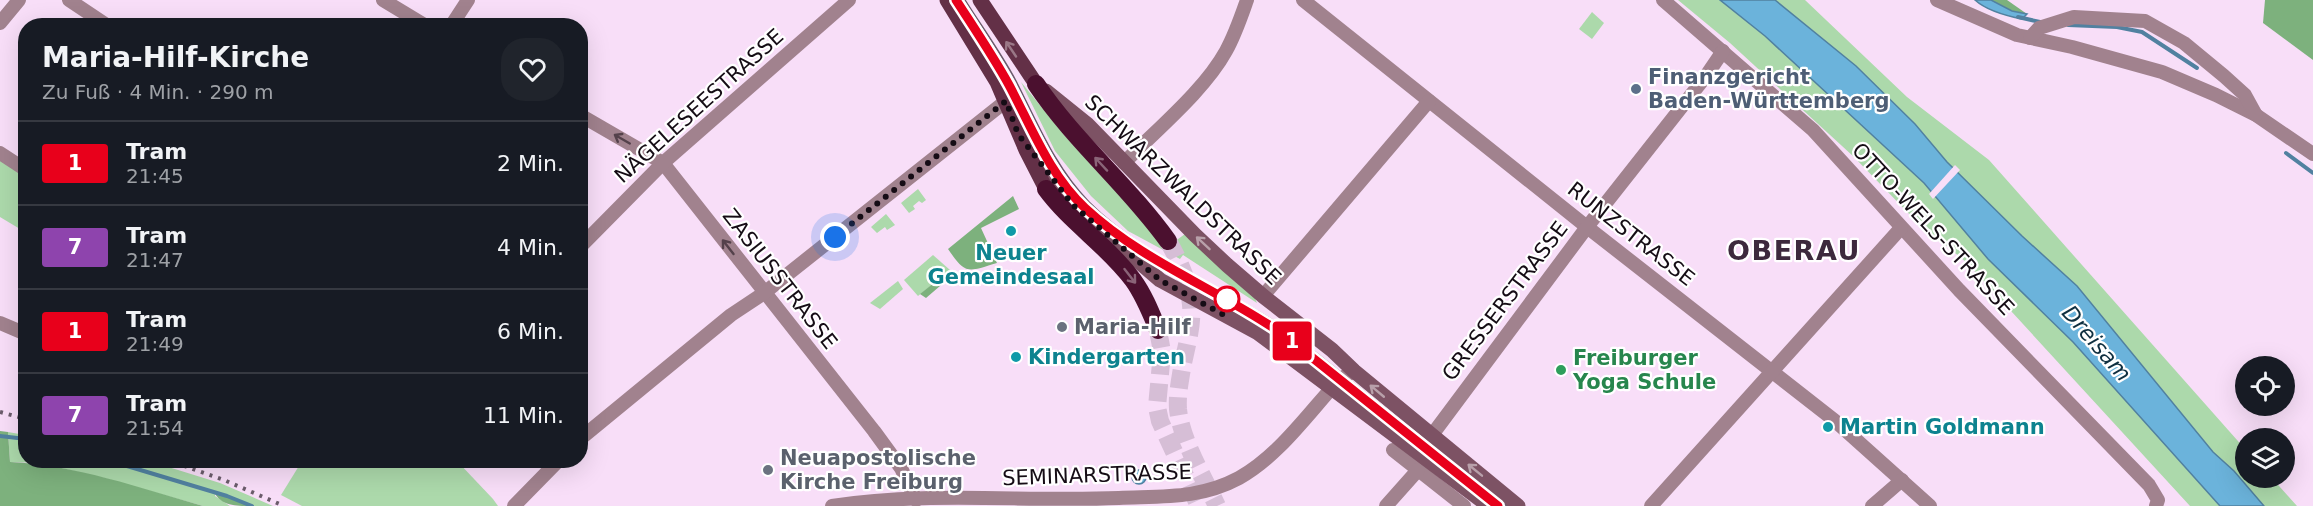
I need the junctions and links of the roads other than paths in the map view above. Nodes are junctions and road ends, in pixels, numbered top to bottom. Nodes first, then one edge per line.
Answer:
1 (19, 0) edge
2 (69, 0) edge
3 (383, 0) edge
4 (468, 0) edge
5 (849, 0) edge
6 (947, 0) edge
7 (980, 0) edge
8 (1247, 0) edge
9 (1302, 0) edge
10 (1663, 0) edge
11 (1937, 0) edge
12 (96, 18) edge
13 (413, 18) edge
14 (457, 18) edge
15 (0, 22) edge
16 (2035, 33) junction
17 (1723, 51) junction
18 (1036, 84) junction
19 (1006, 101) junction
20 (1429, 101) junction
21 (2256, 115) junction
22 (588, 120) edge
23 (1018, 134) junction
24 (0, 153) edge
25 (2313, 153) edge
26 (663, 163) junction
27 (1124, 163) junction
28 (18, 165) edge
29 (1046, 189) joint
30 (1587, 227) junction
31 (1901, 228) junction
32 (588, 239) edge
33 (1168, 241) tunnel mouth
34 (764, 293) junction
35 (1263, 296) junction
36 (0, 323) edge
37 (1158, 330) tunnel mouth
38 (18, 331) edge
39 (1354, 371) junction
40 (1774, 372) junction
41 (1332, 388) junction
42 (588, 432) edge
43 (1432, 435) junction
44 (1394, 450) dead end
45 (551, 468) edge
46 (1418, 470) junction
47 (1902, 480) junction
48 (916, 500) junction
49 (1204, 500) edge
50 (1087, 503) edge
51 (2157, 503) edge
52 (514, 506) edge
53 (832, 506) edge
54 (1386, 506) edge
55 (1464, 506) edge
56 (1489, 506) edge
57 (1518, 506) edge
58 (1651, 506) edge
59 (1872, 506) edge
60 (1930, 506) edge

1 - 15 street
2 - 12 street
3 - 13 street
4 - 14 street
5 - 26 street, NÄGELESEESTRASSE
6 - 19 main road
18 -> 7 main road, SCHWARZWALDSTRASSE
8 - 27 street
9 - 20 street, RUNZSTRASSE
10 - 17 street, OTTO-WELS-STRASSE
11 - 16 street
16 - 21 street
16 - 21 street
17 - 30 street, GRESSERSTRASSE
17 - 31 street, OTTO-WELS-STRASSE
18 - 27 main road, SCHWARZWALDSTRASSE
33 -> 18 highway
19 - 23 main road
19 - 34 street
20 - 30 street, RUNZSTRASSE
20 - 35 street
21 - 25 street
26 -> 22 street, ZASIUSSTRASSE
23 - 29 main road
23 - 41 main road
24 - 28 street
26 - 32 street, NÄGELESEESTRASSE
34 -> 26 street, ZASIUSSTRASSE
35 -> 27 main road, SCHWARZWALDSTRASSE
29 -> 37 highway
30 - 40 street, RUNZSTRASSE
30 - 43 street, GRESSERSTRASSE
31 - 40 street
31 - 51 street, OTTO-WELS-STRASSE
34 - 42 street
34 - 48 street, ZASIUSSTRASSE
35 - 39 main road, SCHWARZWALDSTRASSE
36 - 38 street
39 - 41 street, SEMINARSTRASSE
43 -> 39 main road, SCHWARZWALDSTRASSE
40 - 47 street, RUNZSTRASSE
40 - 58 street
41 - 49 street, SEMINARSTRASSE
41 - 56 main road
57 -> 43 main road, SCHWARZWALDSTRASSE
44 - 46 street
45 - 52 street
46 - 54 street
46 - 55 street
47 - 59 street
47 - 60 street, RUNZSTRASSE
48 - 50 street, SEMINARSTRASSE
48 - 53 street, SEMINARSTRASSE
49 - 50 street, SEMINARSTRASSE

